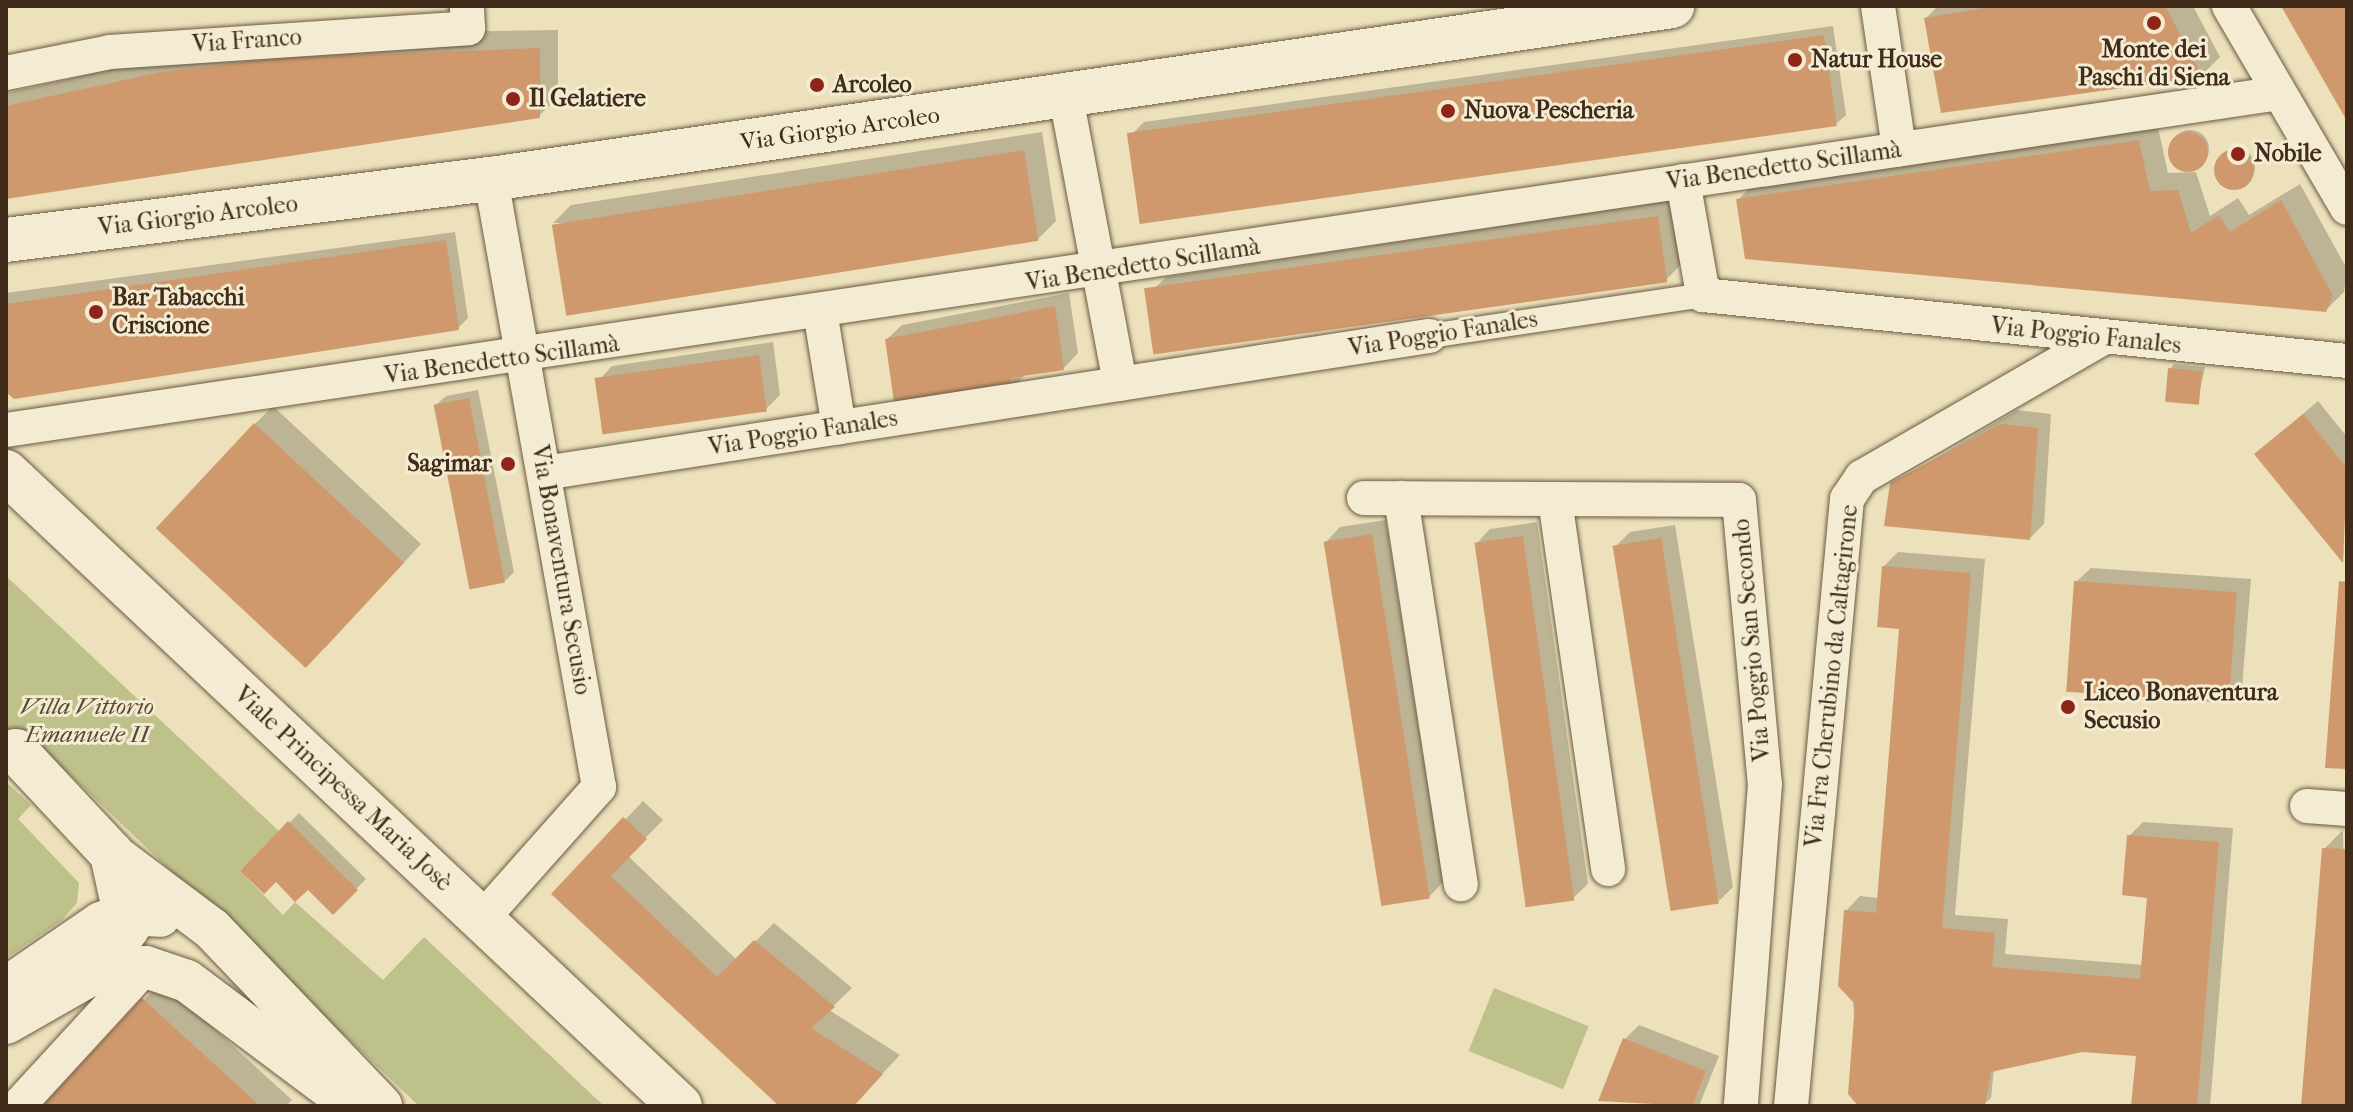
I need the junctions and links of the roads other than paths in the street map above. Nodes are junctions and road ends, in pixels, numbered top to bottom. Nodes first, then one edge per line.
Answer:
1 (467, 6) edge
2 (1672, 6) edge
3 (1878, 6) edge
4 (2229, 6) edge
5 (6, 73) edge
6 (2279, 93) junction
7 (1066, 97) junction
8 (1899, 149) junction
9 (491, 179) junction
10 (1683, 181) junction
11 (2345, 198) edge
12 (6, 240) edge
13 (1099, 274) junction
14 (1703, 295) junction
15 (820, 311) junction
16 (1429, 336) joint
17 (2101, 339) junction
18 (524, 358) junction
19 (2347, 361) edge
20 (1120, 384) junction
21 (839, 427) junction
22 (6, 430) edge
23 (6, 472) edge
24 (544, 473) junction
25 (1364, 498) dead end
26 (1401, 498) junction
27 (1555, 500) junction
28 (16, 751) dead end
29 (2307, 806) dead end
30 (2347, 809) edge
31 (112, 854) junction
32 (1608, 869) dead end
33 (1461, 884) dead end
34 (125, 914) junction
35 (481, 920) junction
36 (212, 929) junction
37 (146, 967) junction
38 (97, 970) junction
39 (6, 988) edge
40 (6, 1022) edge
41 (18, 1106) edge
42 (354, 1106) edge
43 (381, 1106) edge
44 (680, 1106) edge
45 (1741, 1106) edge
46 (1791, 1106) edge

1 - 5 street, Via Franco
2 - 7 main road, Via Giorgio Arcoleo
3 - 8 street
4 - 6 street
6 - 8 street, Via Benedetto Scillamà
6 - 11 street
7 - 9 main road, Via Giorgio Arcoleo
7 - 13 street
8 - 10 street, Via Benedetto Scillamà
9 - 12 main road, Via Giorgio Arcoleo
9 - 18 street, Via Bonaventura Secusio
10 - 13 street, Via Benedetto Scillamà
10 - 14 street
13 - 15 street, Via Benedetto Scillamà
13 - 20 street
14 - 16 street, Via Poggio Fanales
14 - 17 street, Via Poggio Fanales
15 - 18 street, Via Benedetto Scillamà
15 - 21 street
16 - 20 street, Via Poggio Fanales
17 - 19 street, Via Poggio Fanales
17 - 46 street, Via Fra Cherubino da Caltagirone
18 - 22 street, Via Benedetto Scillamà
18 - 24 street, Via Bonaventura Secusio
20 - 21 street, Via Poggio Fanales
21 - 24 street, Via Poggio Fanales
23 - 35 main road, Viale Principessa Maria Josè
24 - 35 street, Via Bonaventura Secusio
25 - 26 street, Via Poggio San Secondo
26 - 27 street, Via Poggio San Secondo
26 - 33 street
27 - 32 street
27 - 45 street, Via Poggio San Secondo
28 - 31 main road
29 - 30 street
31 - 34 main road
31 - 36 street
34 - 36 street
34 - 38 main road
34 - 39 street
35 - 44 main road, Viale Principessa Maria Josè
36 - 43 street
37 - 38 street
37 - 41 street
37 - 42 street
38 - 40 main road

